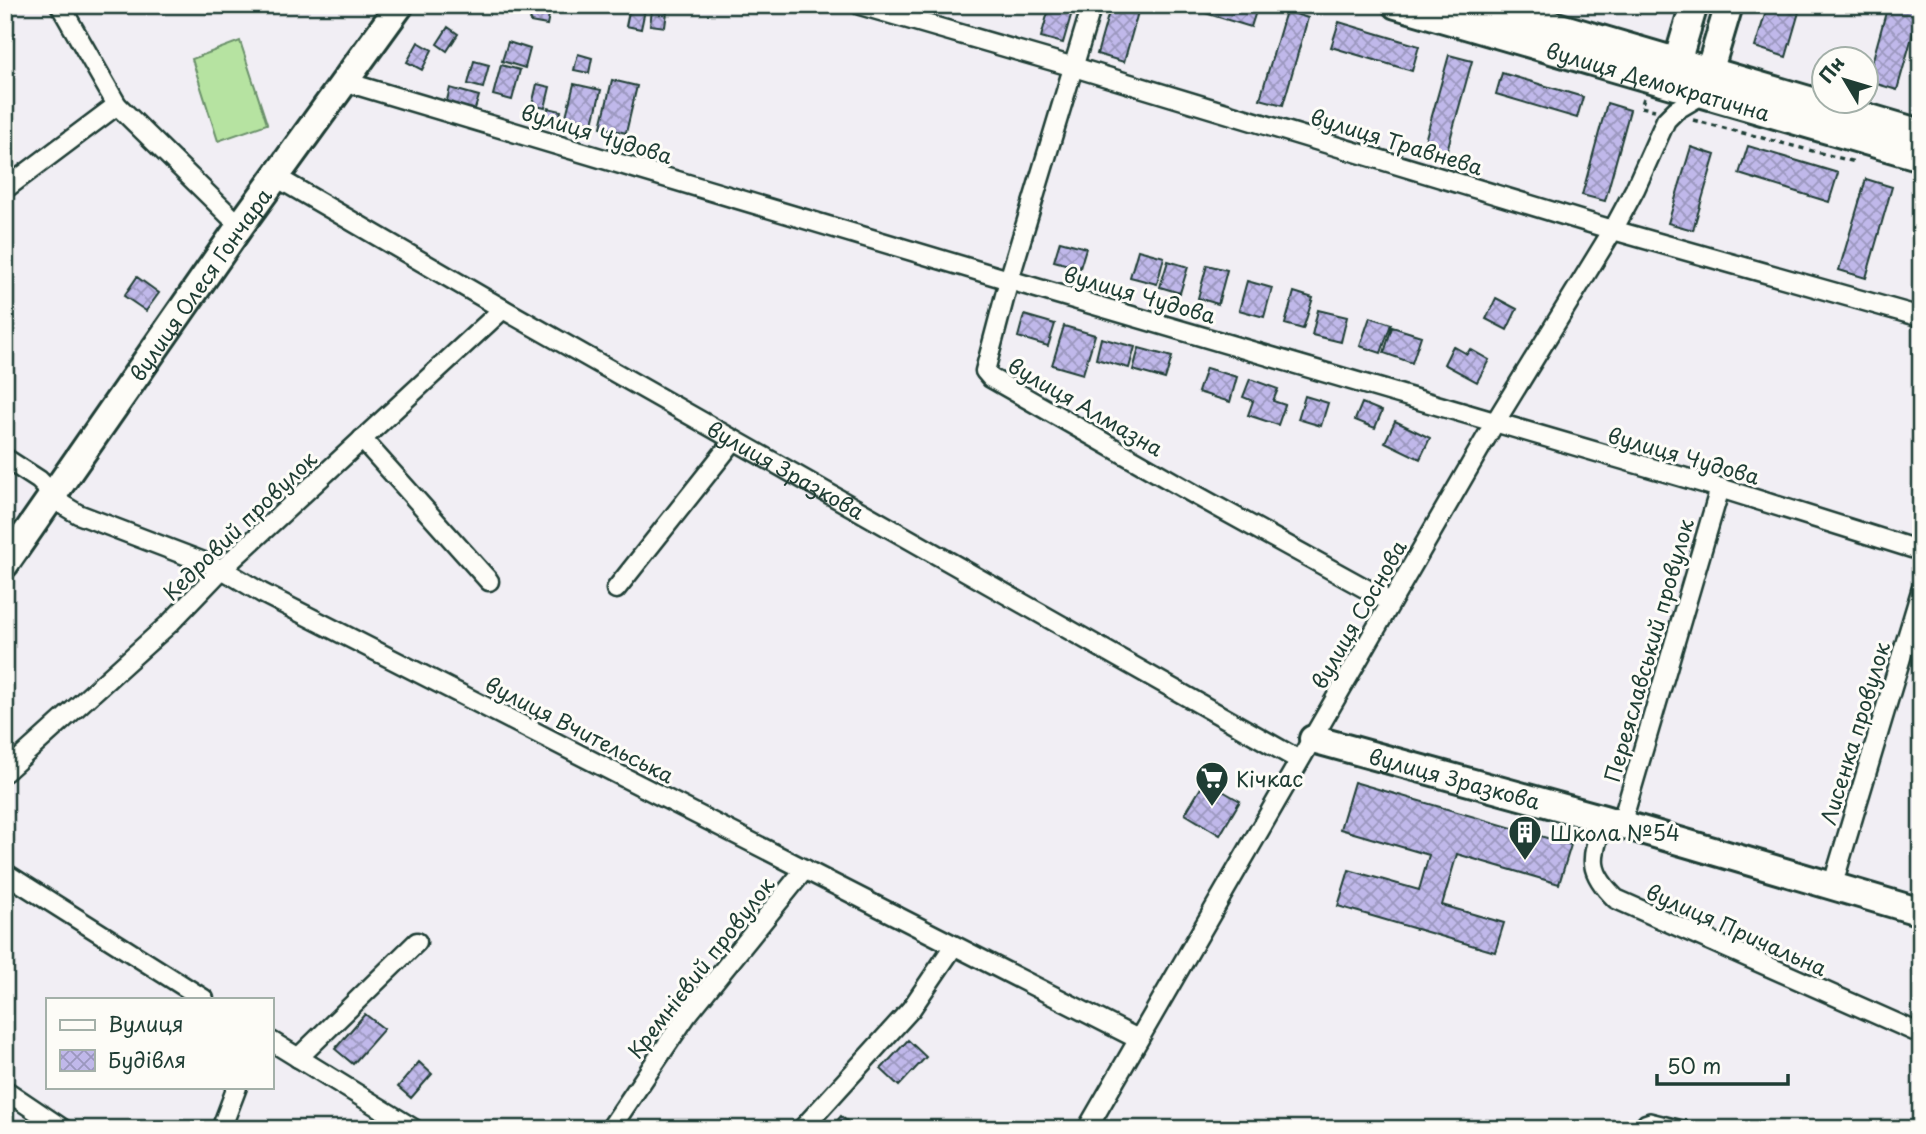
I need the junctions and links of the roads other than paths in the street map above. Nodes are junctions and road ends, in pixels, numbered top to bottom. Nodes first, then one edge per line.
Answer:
1 (60, 5) edge
2 (400, 5) edge
3 (860, 5) edge
4 (1092, 5) edge
5 (1396, 5) edge
6 (1485, 5) edge
7 (1694, 5) edge
8 (1729, 5) edge
9 (1074, 66) junction
10 (1674, 73) junction
11 (346, 82) junction
12 (1706, 83) junction
13 (117, 105) junction
14 (1668, 116) junction
15 (1921, 133) edge
16 (1921, 158) edge
17 (276, 177) junction
18 (5, 190) edge
19 (240, 226) junction
20 (1613, 230) junction
21 (1009, 280) junction
22 (503, 309) junction
23 (1921, 317) edge
24 (1494, 424) junction
25 (362, 439) junction
26 (734, 440) junction
27 (5, 458) edge
28 (1720, 488) junction
29 (52, 496) junction
30 (1921, 551) edge
31 (5, 564) edge
32 (222, 569) junction
33 (489, 581) dead end
34 (616, 589) dead end
35 (1921, 592) edge
36 (1390, 603) junction
37 (1306, 750) junction
38 (5, 772) edge
39 (1613, 822) junction
40 (805, 869) junction
41 (5, 873) edge
42 (1832, 887) junction
43 (1921, 912) edge
44 (417, 942) dead end
45 (953, 947) junction
46 (202, 998) edge
47 (1921, 1034) edge
48 (1138, 1040) junction
49 (273, 1042) edge
50 (298, 1058) junction
51 (237, 1088) edge
52 (5, 1090) edge
53 (63, 1129) edge
54 (221, 1129) edge
55 (414, 1129) edge
56 (610, 1129) edge
57 (802, 1129) edge
58 (1087, 1129) edge
59 (1636, 1129) edge
60 (1695, 1129) edge

1 - 13 street
2 - 11 street, вулиця Олеся Гончара
3 - 9 street, вулиця Травнева
4 - 9 street, вулиця Алмазна
5 - 10 street, вулиця Демократична
6 - 10 street, вулиця Демократична
7 - 10 street
8 - 12 street
9 - 20 street, вулиця Травнева
9 - 21 street, вулиця Алмазна
10 - 12 street, вулиця Демократична
10 - 14 street, вулиця Соснова
11 - 17 street, вулиця Олеся Гончара
11 - 21 street, вулиця Чудова
12 - 14 street
12 - 15 street, вулиця Демократична
12 - 16 street, вулиця Демократична
13 - 18 street
13 - 19 street
14 - 20 street, вулиця Соснова
17 - 19 street, вулиця Олеся Гончара
17 - 22 street, вулиця Зразкова
19 - 29 street, вулиця Олеся Гончара
20 - 23 street, вулиця Травнева
20 - 24 street, вулиця Соснова
21 - 24 street, вулиця Чудова
21 - 36 street, вулиця Алмазна
22 - 25 street, Кедровий провулок
22 - 26 street, вулиця Зразкова
24 - 28 street, вулиця Чудова
24 - 36 street, вулиця Соснова
25 - 32 street, Кедровий провулок
25 - 33 street
26 - 34 street
26 - 37 street, вулиця Зразкова
27 - 29 street, вулиця Вчительська
28 - 30 street, вулиця Чудова
28 - 39 street, Переяславський провулок
29 - 31 street, вулиця Олеся Гончара
29 - 32 street, вулиця Вчительська
32 - 38 street, Кедровий провулок
32 - 40 street, вулиця Вчительська
35 - 42 street, Лисенка провулок
36 - 37 street, вулиця Соснова
37 - 39 street, вулиця Зразкова
37 - 48 street, вулиця Соснова
39 - 42 street, вулиця Зразкова
39 - 47 street, вулиця Причальна
40 - 45 street, вулиця Вчительська
40 - 56 street, Кремнієвий провулок
41 - 46 street
42 - 43 street, вулиця Зразкова
44 - 50 street
45 - 48 street, вулиця Вчительська
45 - 57 street
48 - 58 street, вулиця Соснова
49 - 50 street
50 - 55 street
51 - 54 street
52 - 53 street
59 - 60 lane

